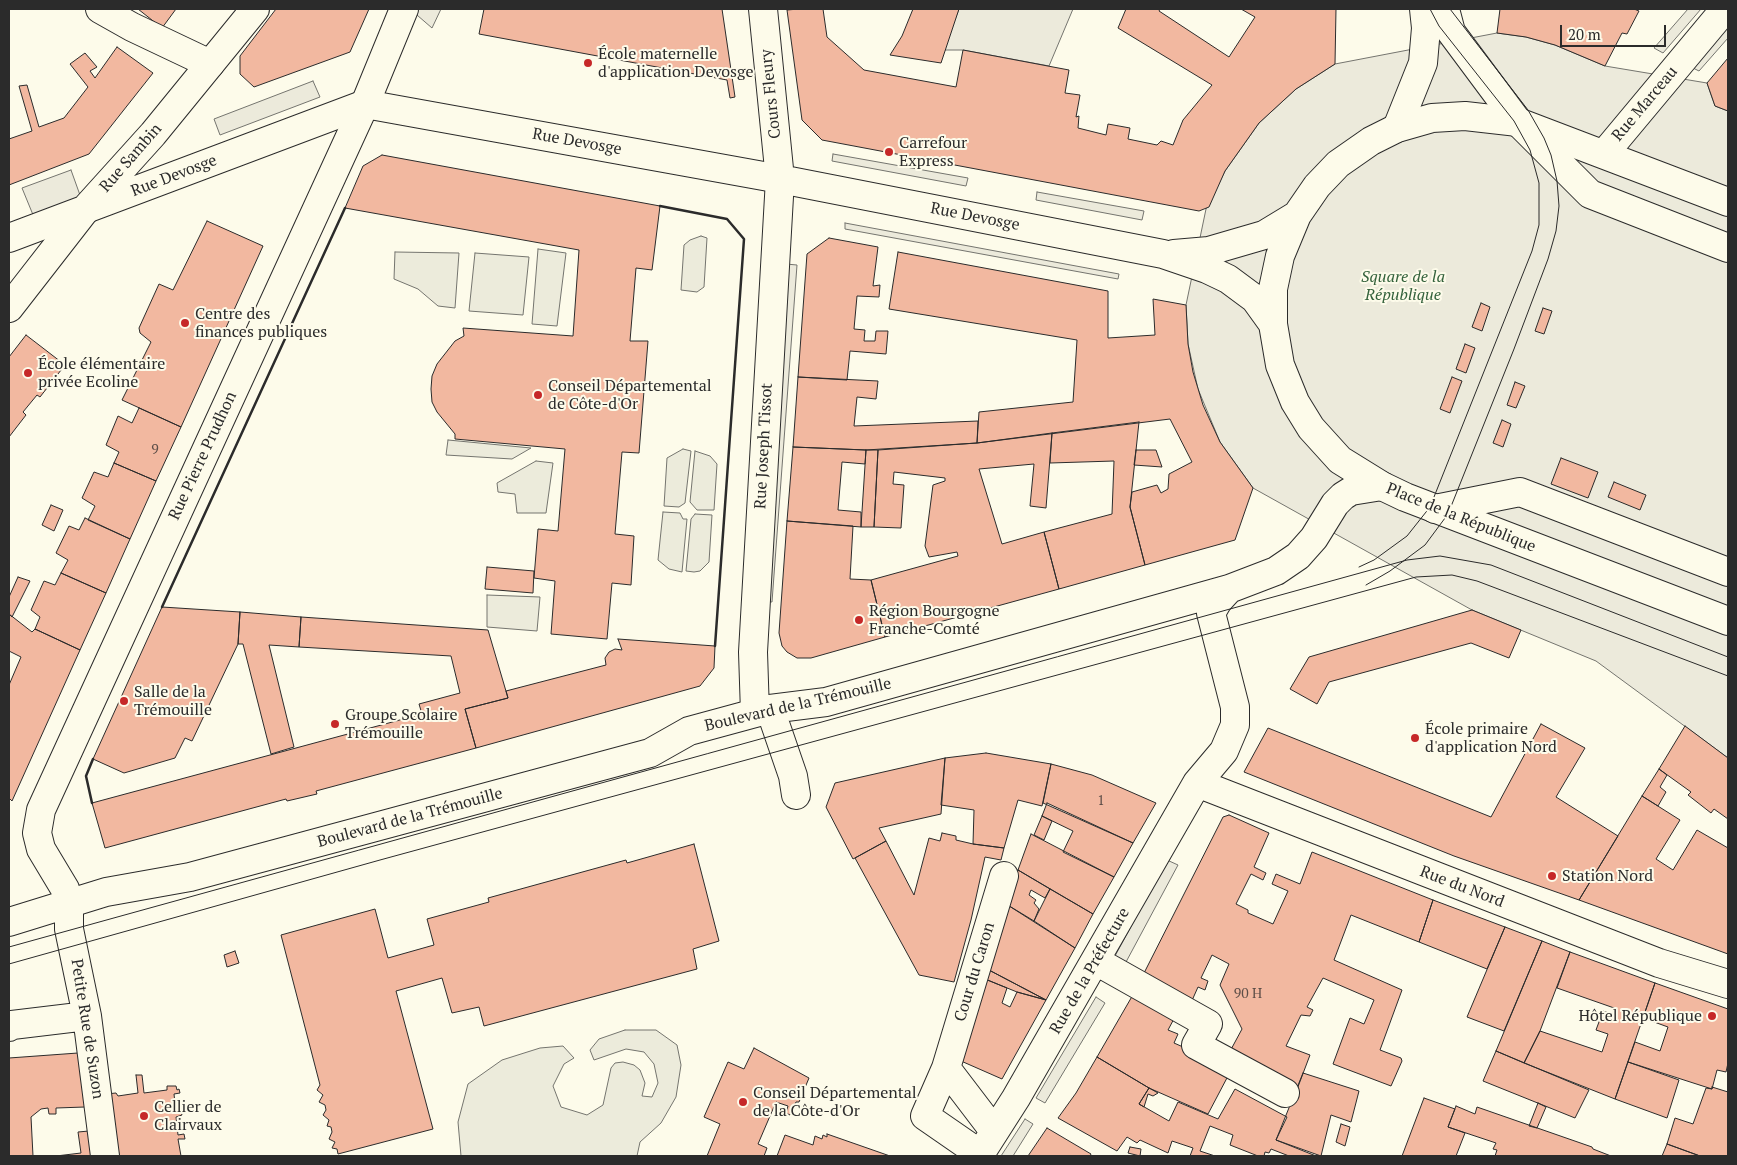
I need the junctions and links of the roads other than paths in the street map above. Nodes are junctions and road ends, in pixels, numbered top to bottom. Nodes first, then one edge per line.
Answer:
1 (100, 9) edge
2 (255, 9) edge
3 (404, 9) edge
4 (763, 9) edge
5 (1725, 9) edge
6 (1441, 11) edge
7 (210, 64) junction
8 (365, 104) junction
9 (1518, 122) junction
10 (1397, 128) junction
11 (1604, 154) junction
12 (780, 179) junction
13 (1728, 202) edge
14 (86, 209) junction
15 (1297, 215) junction
16 (9, 238) edge
17 (1728, 248) edge
18 (1163, 254) junction
19 (9, 308) edge
20 (1273, 324) junction
21 (1382, 486) junction
22 (1436, 509) junction
23 (1728, 572) edge
24 (1229, 589) junction
25 (1174, 606) junction
26 (1728, 621) edge
27 (762, 711) junction
28 (1197, 783) junction
29 (796, 795) dead end
30 (1004, 876) dead end
31 (69, 902) junction
32 (9, 922) edge
33 (1096, 960) junction
34 (1728, 984) edge
35 (87, 1016) junction
36 (10, 1021) edge
37 (946, 1068) junction
38 (1285, 1093) dead end
39 (984, 1147) edge
40 (105, 1156) edge

1 - 7 street
2 - 7 street, Rue Sambin
3 - 8 street, Rue Pierre Prudhon
4 - 12 street, Cours Fleury
5 - 11 street, Rue Marceau
6 - 9 street
6 - 10 street
7 - 14 street, Rue Sambin
8 - 12 street, Rue Devosge
8 - 14 street, Rue Devosge
8 - 31 street, Rue Pierre Prudhon
9 - 10 street, Place de la République
9 - 11 street, Place de la République
9 - 17 street
10 - 15 street, Place de la République
11 - 13 street, Place de la République
12 - 18 street, Rue Devosge
12 - 27 street, Rue Joseph Tissot
14 - 16 street, Rue Devosge
14 - 19 street, Rue Sambin
15 - 18 street
15 - 20 street, Place de la République
18 - 20 street
20 - 21 street, Place de la République
21 - 22 street, Place de la République
21 - 24 street, Boulevard de la Trémouille
22 - 23 street
22 - 26 street, Place de la République
24 - 25 street, Boulevard de la Trémouille
24 - 28 street, Rue de la Préfecture
25 - 27 street, Boulevard de la Trémouille
25 - 28 street, Rue de la Préfecture
27 - 29 street, Rue Joseph Tissot
27 - 31 street, Boulevard de la Trémouille
28 - 33 street, Rue de la Préfecture
28 - 34 street, Rue du Nord
30 - 37 street, Cour du Caron
31 - 32 street, Boulevard de la Trémouille
31 - 35 street, Petite Rue de Suzon
33 - 38 street
33 - 39 street, Rue de la Préfecture
35 - 36 street
35 - 40 street, Petite Rue de Suzon
37 - 39 street
37 - 39 street, Cour du Caron

